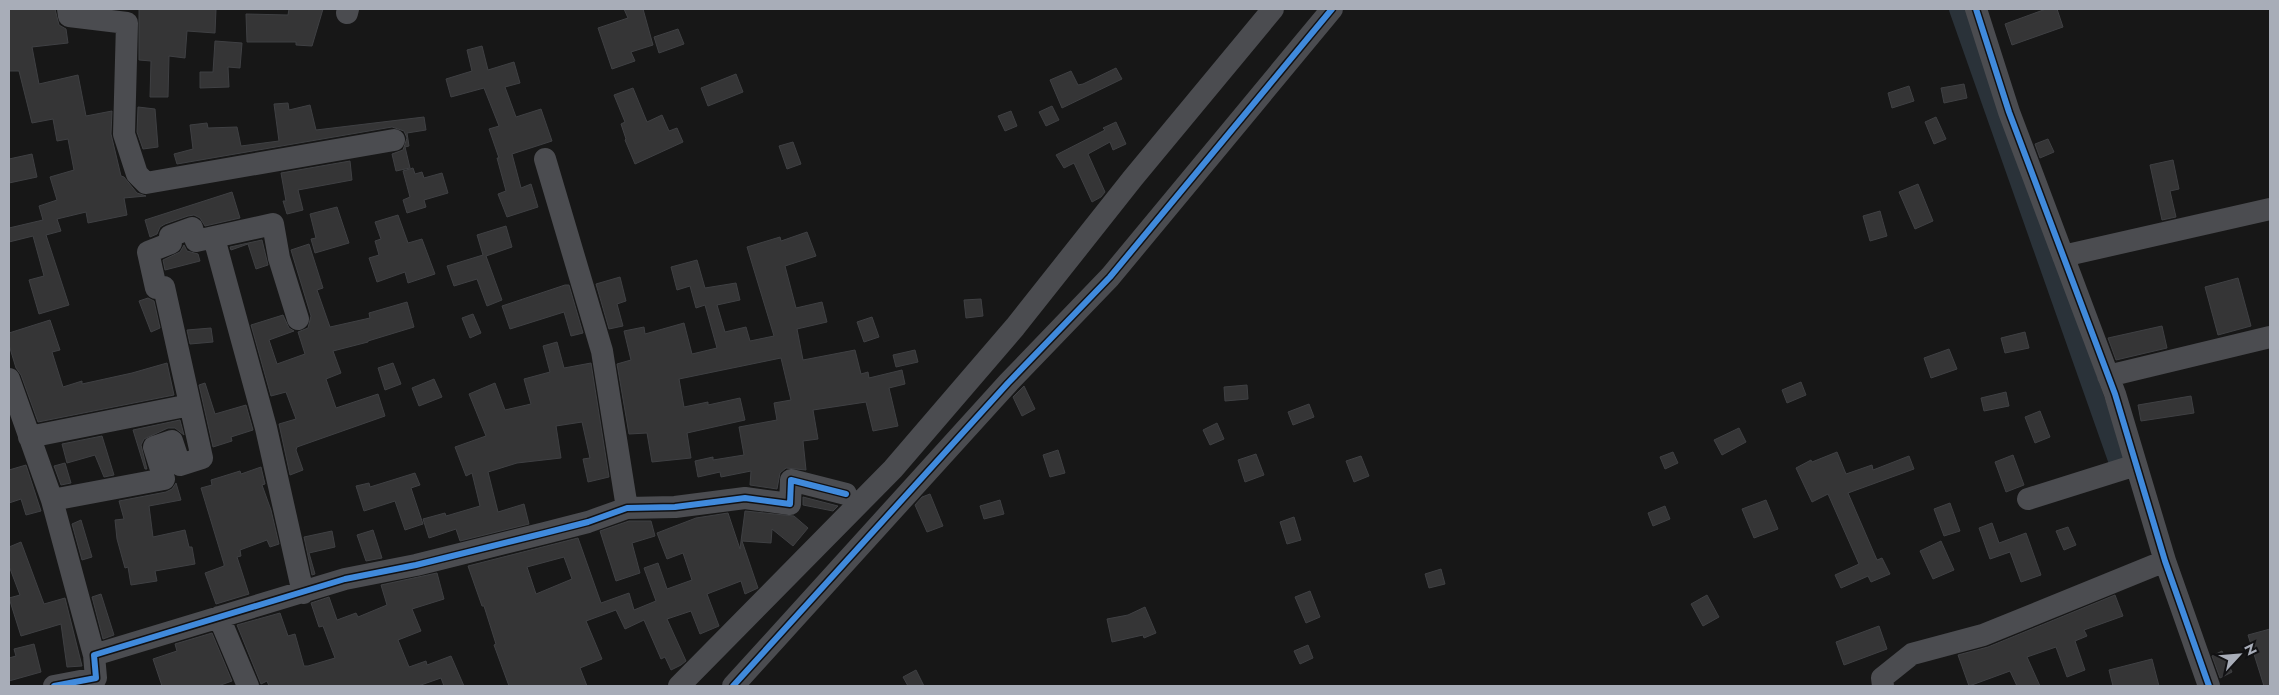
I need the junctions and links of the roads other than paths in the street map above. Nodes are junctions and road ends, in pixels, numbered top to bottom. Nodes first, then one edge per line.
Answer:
1 (68, 9) edge
2 (1273, 9) edge
3 (1332, 9) edge
4 (1976, 9) edge
5 (394, 140) dead end
6 (545, 159) dead end
7 (2270, 209) edge
8 (214, 238) junction
9 (2064, 256) junction
10 (298, 319) dead end
11 (2270, 337) edge
12 (2108, 376) junction
13 (9, 379) edge
14 (190, 404) junction
15 (29, 437) junction
16 (2136, 465) junction
17 (846, 494) dead end
18 (2028, 499) dead end
19 (52, 500) junction
20 (627, 508) junction
21 (2164, 561) junction
22 (303, 592) junction
23 (219, 617) junction
24 (94, 655) junction
25 (54, 686) edge
26 (248, 686) edge
27 (679, 686) edge
28 (733, 686) edge
29 (1883, 686) edge
30 (2209, 686) edge

1 - 5 street
2 - 27 street
3 - 28 street
4 - 9 street
6 - 20 street
7 - 9 street
8 - 10 street
8 - 14 street
8 - 22 street
9 - 12 street
11 - 12 street
12 - 16 street
13 - 15 street
14 - 15 street
14 - 19 street
15 - 19 street
16 - 18 street
16 - 21 street
17 - 20 street
19 - 24 street
20 - 22 street
21 - 29 street
21 - 30 street
22 - 23 street
23 - 24 street
23 - 26 street
24 - 25 street

